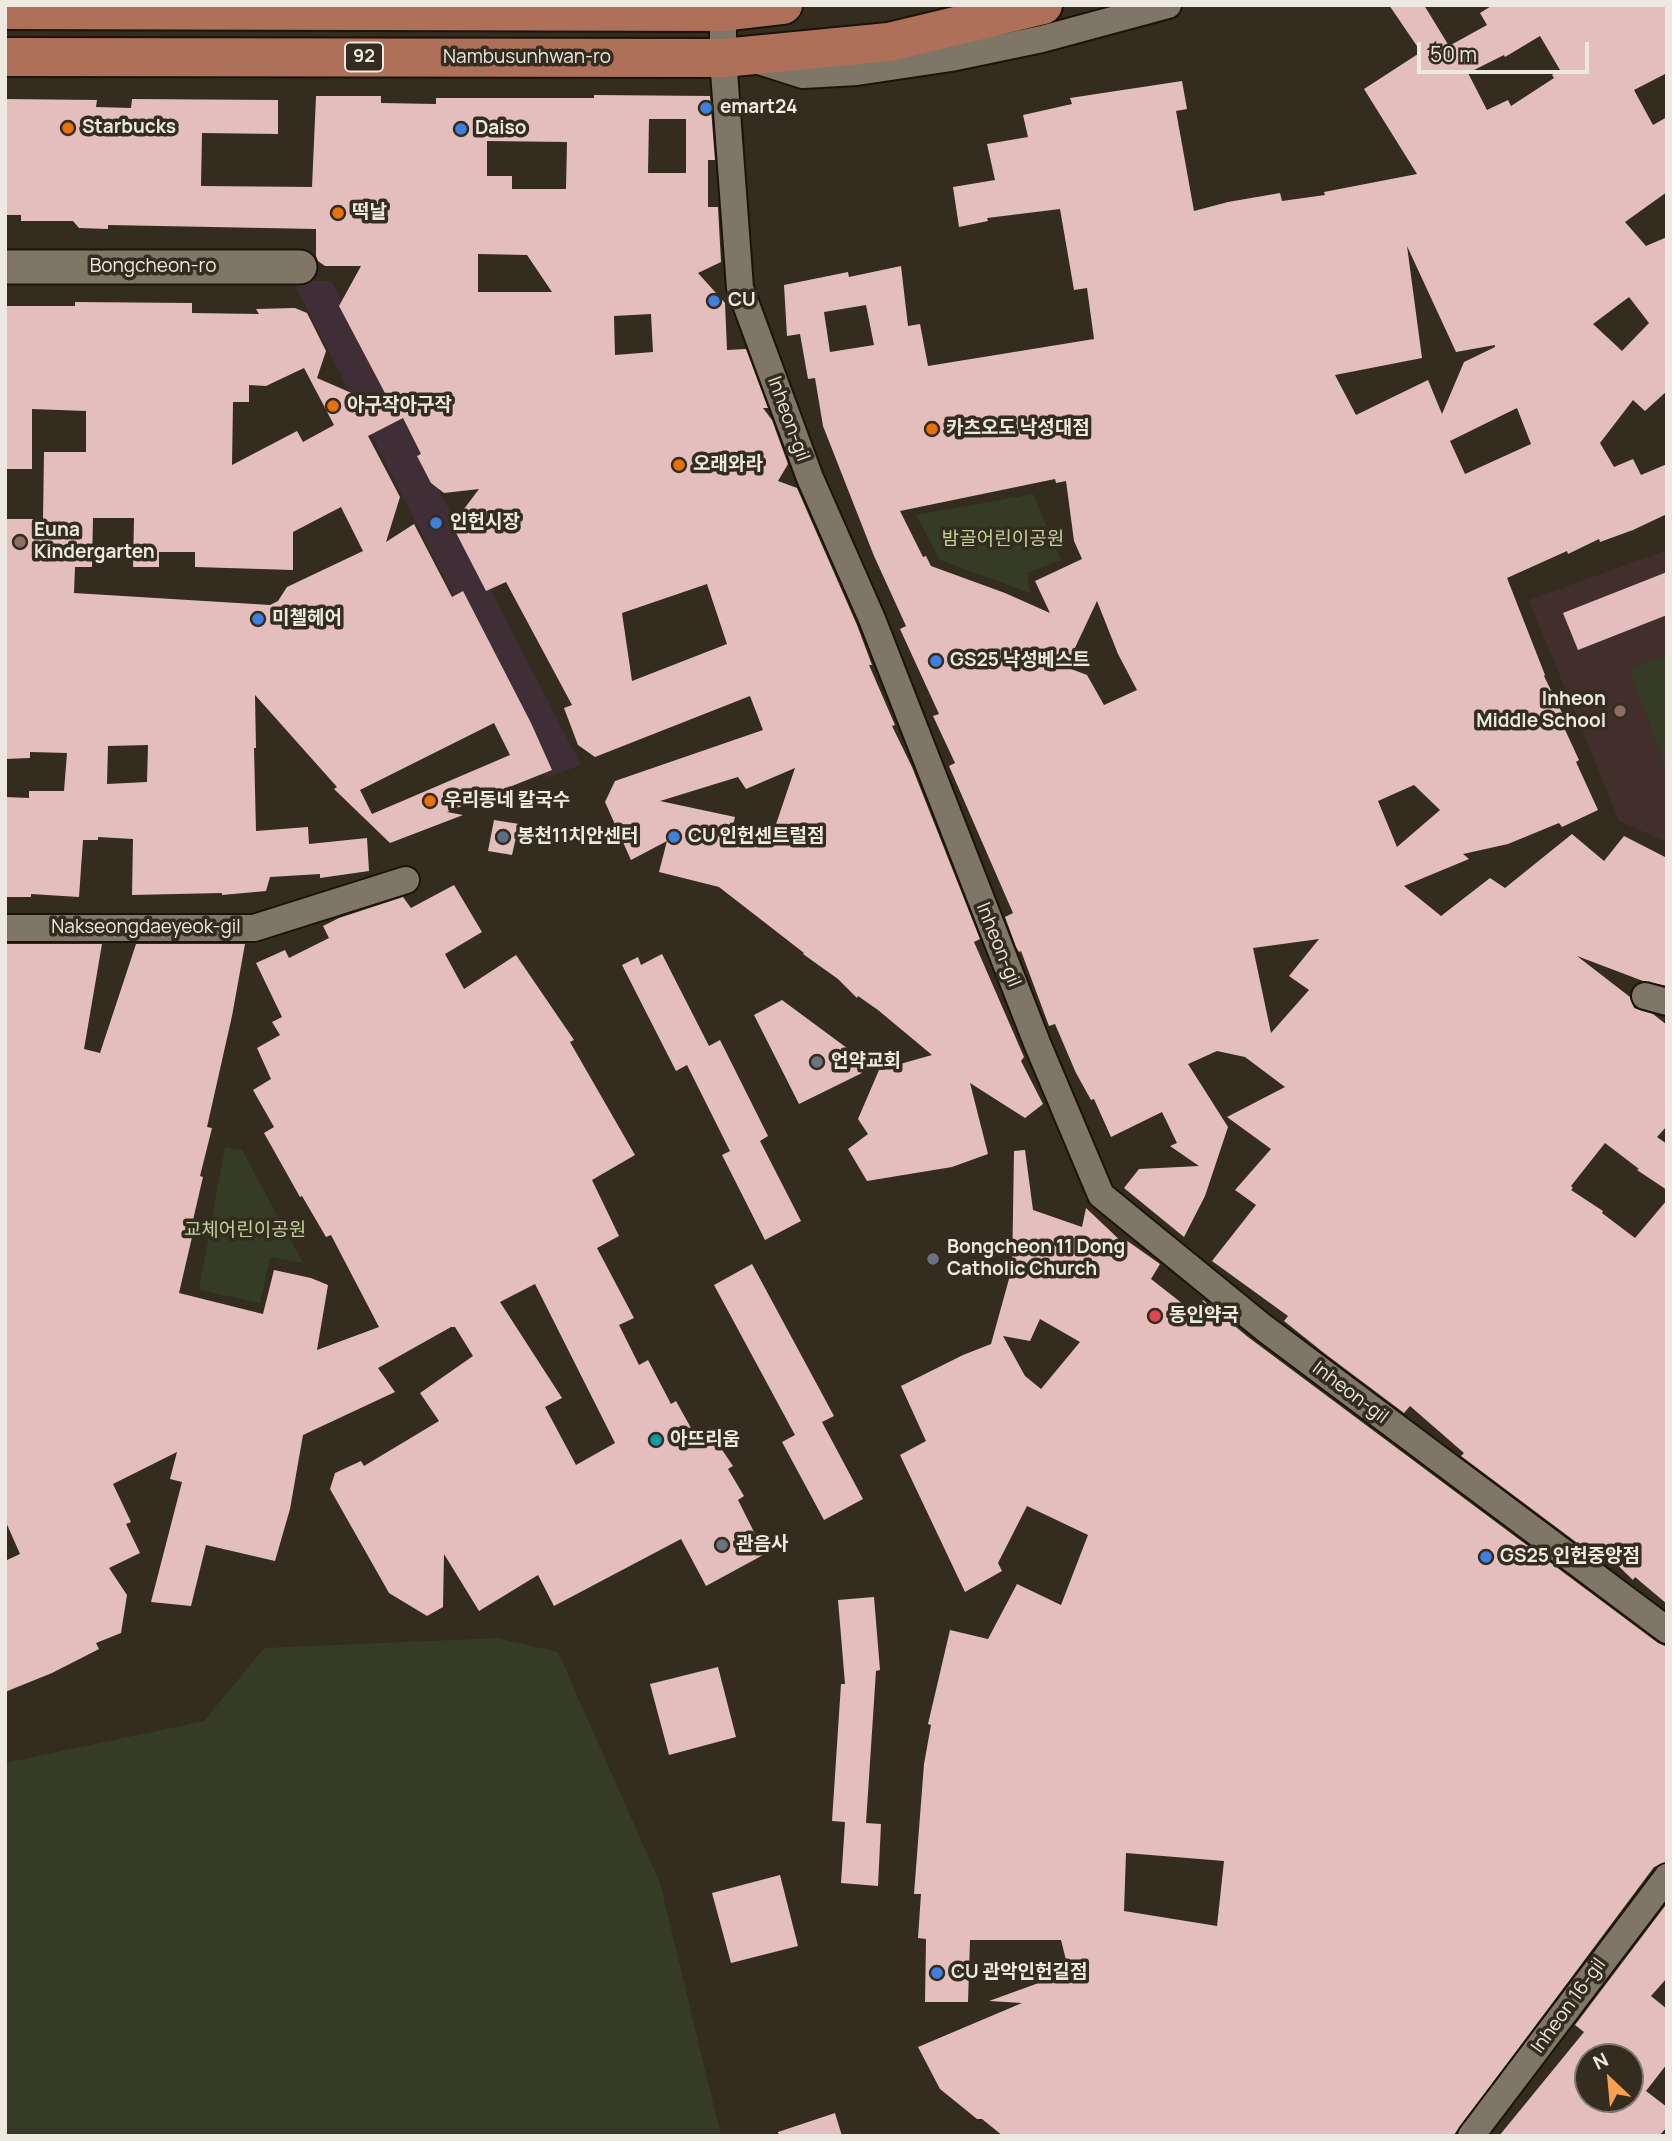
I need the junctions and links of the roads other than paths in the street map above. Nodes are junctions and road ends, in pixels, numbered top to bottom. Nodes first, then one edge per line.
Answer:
1 (783, 5) edge
2 (1043, 5) edge
3 (1168, 5) edge
4 (162, 8) edge
5 (5, 10) edge
6 (723, 12) junction
7 (5, 57) edge
8 (734, 57) junction
9 (5, 267) edge
10 (300, 267) dead end
11 (406, 880) dead end
12 (5, 928) edge
13 (1667, 1630) edge
14 (1667, 1877) edge
15 (1471, 2136) edge

1 - 6 main road
2 - 8 main road, Nambusunhwan-ro / 92
3 - 8 street
4 - 5 main road
4 - 6 main road
6 - 8 street, Inheon-gil
7 - 8 main road, Nambusunhwan-ro / 92
8 - 13 street, Inheon-gil
9 - 10 street, Bongcheon-ro
11 - 12 street, Nakseongdaeyeok-gil
14 - 15 street, Inheon 16-gil

